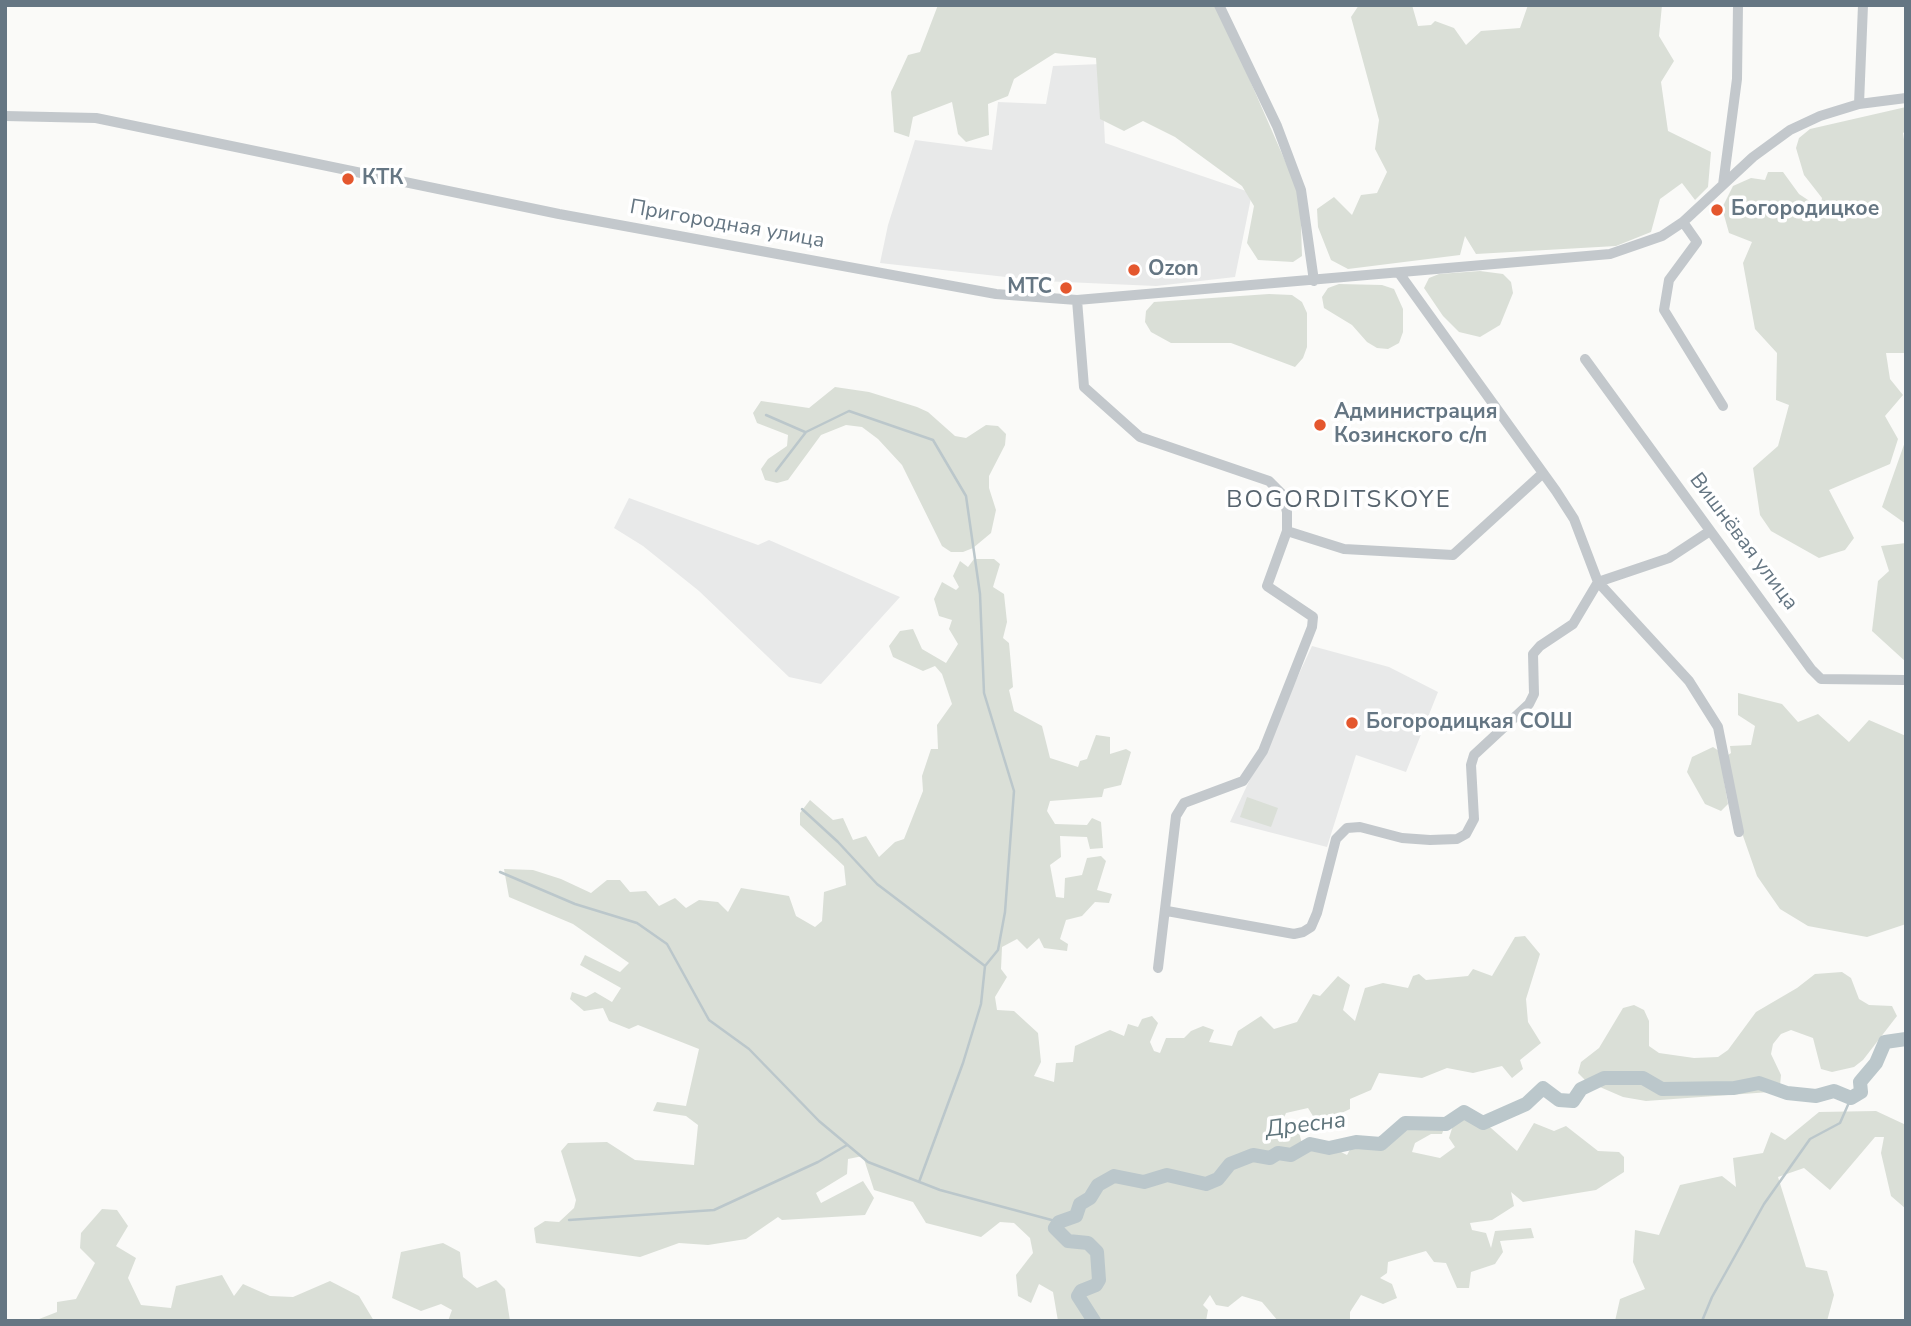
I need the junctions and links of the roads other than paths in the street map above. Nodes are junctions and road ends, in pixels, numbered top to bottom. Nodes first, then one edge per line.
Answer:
1 (1219, 5) edge
2 (1738, 5) edge
3 (1863, 5) edge
4 (1906, 98) edge
5 (1859, 104) junction
6 (5, 116) edge
7 (1723, 185) junction
8 (1684, 222) junction
9 (1399, 273) junction
10 (1314, 281) junction
11 (1077, 300) junction
12 (1585, 359) dead end
13 (1723, 406) dead end
14 (1543, 472) junction
15 (1287, 531) junction
16 (1710, 531) junction
17 (1598, 582) junction
18 (1905, 680) edge
19 (1739, 832) dead end
20 (1167, 911) junction
21 (1158, 968) dead end

1 - 10 street
2 - 7 street
3 - 5 street
4 - 5 street, Пригородная улица
5 - 7 street, Пригородная улица
6 - 11 street, Пригородная улица
7 - 8 street, Пригородная улица
8 - 9 street, Пригородная улица
8 - 13 street
9 - 10 street, Пригородная улица
9 - 14 street
10 - 11 street, Пригородная улица
11 - 15 street
12 - 16 street, Вишнёвая улица
14 - 15 street
14 - 17 street
15 - 20 street
16 - 17 street
16 - 18 street, Вишнёвая улица
17 - 19 street
17 - 20 street
20 - 21 street

